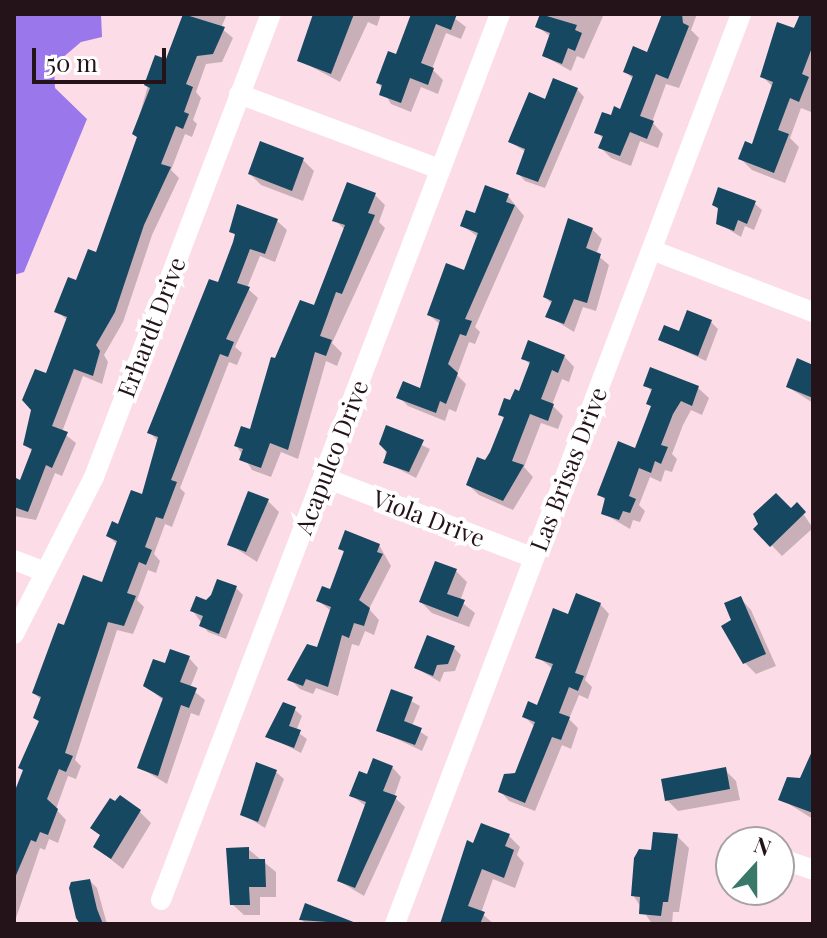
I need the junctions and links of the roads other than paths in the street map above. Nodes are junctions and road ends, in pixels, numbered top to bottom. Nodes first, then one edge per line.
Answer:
1 (271, 14) edge
2 (500, 14) edge
3 (741, 14) edge
4 (239, 94) junction
5 (440, 169) junction
6 (652, 250) junction
7 (813, 312) edge
8 (323, 477) junction
9 (534, 558) junction
10 (14, 560) edge
11 (43, 571) junction
12 (14, 634) edge
13 (161, 900) dead end
14 (395, 924) edge

1 - 4 street, Erhardt Drive
2 - 5 street, Acapulco Drive
3 - 6 street, Las Brisas Drive
4 - 5 street
4 - 11 street, Erhardt Drive
5 - 8 street, Acapulco Drive
6 - 7 street
6 - 9 street, Las Brisas Drive
8 - 9 street, Viola Drive
8 - 13 street, Acapulco Drive
9 - 14 street, Las Brisas Drive
10 - 11 street
11 - 12 street, Erhardt Drive

